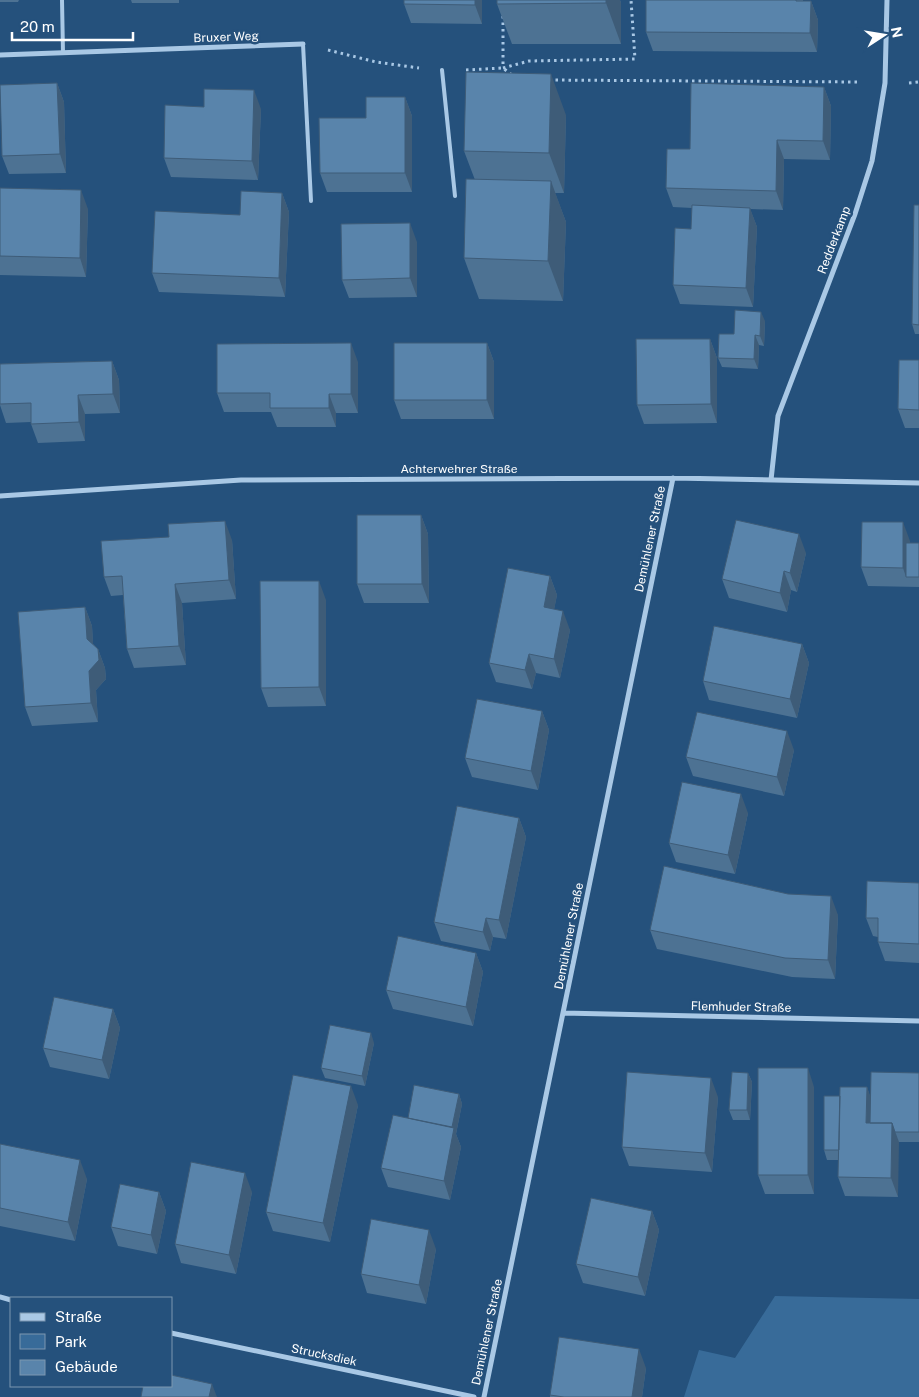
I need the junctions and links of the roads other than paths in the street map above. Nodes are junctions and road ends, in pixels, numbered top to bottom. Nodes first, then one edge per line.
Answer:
1 (62, 0) edge
2 (888, 0) edge
3 (303, 44) joint
4 (63, 53) junction
5 (0, 55) edge
6 (442, 70) road end
7 (455, 196) dead end
8 (311, 201) dead end
9 (673, 478) junction
10 (771, 480) junction
11 (919, 483) edge
12 (0, 496) edge
13 (563, 1013) junction
14 (919, 1021) edge
15 (172, 1333) edge
16 (474, 1397) edge
17 (484, 1397) edge

1 - 4 lane
2 - 10 street, Redderkamp
3 - 4 street, Bruxer Weg
3 - 8 lane
4 - 5 street, Bruxer Weg
6 - 7 lane
9 - 10 street, Achterwehrer Straße
9 - 12 street, Achterwehrer Straße
9 - 13 street, Demühlener Straße
10 - 11 street, Achterwehrer Straße
13 - 14 street, Flemhuder Straße
13 - 17 street, Demühlener Straße
15 - 16 street, Strucksdiek

